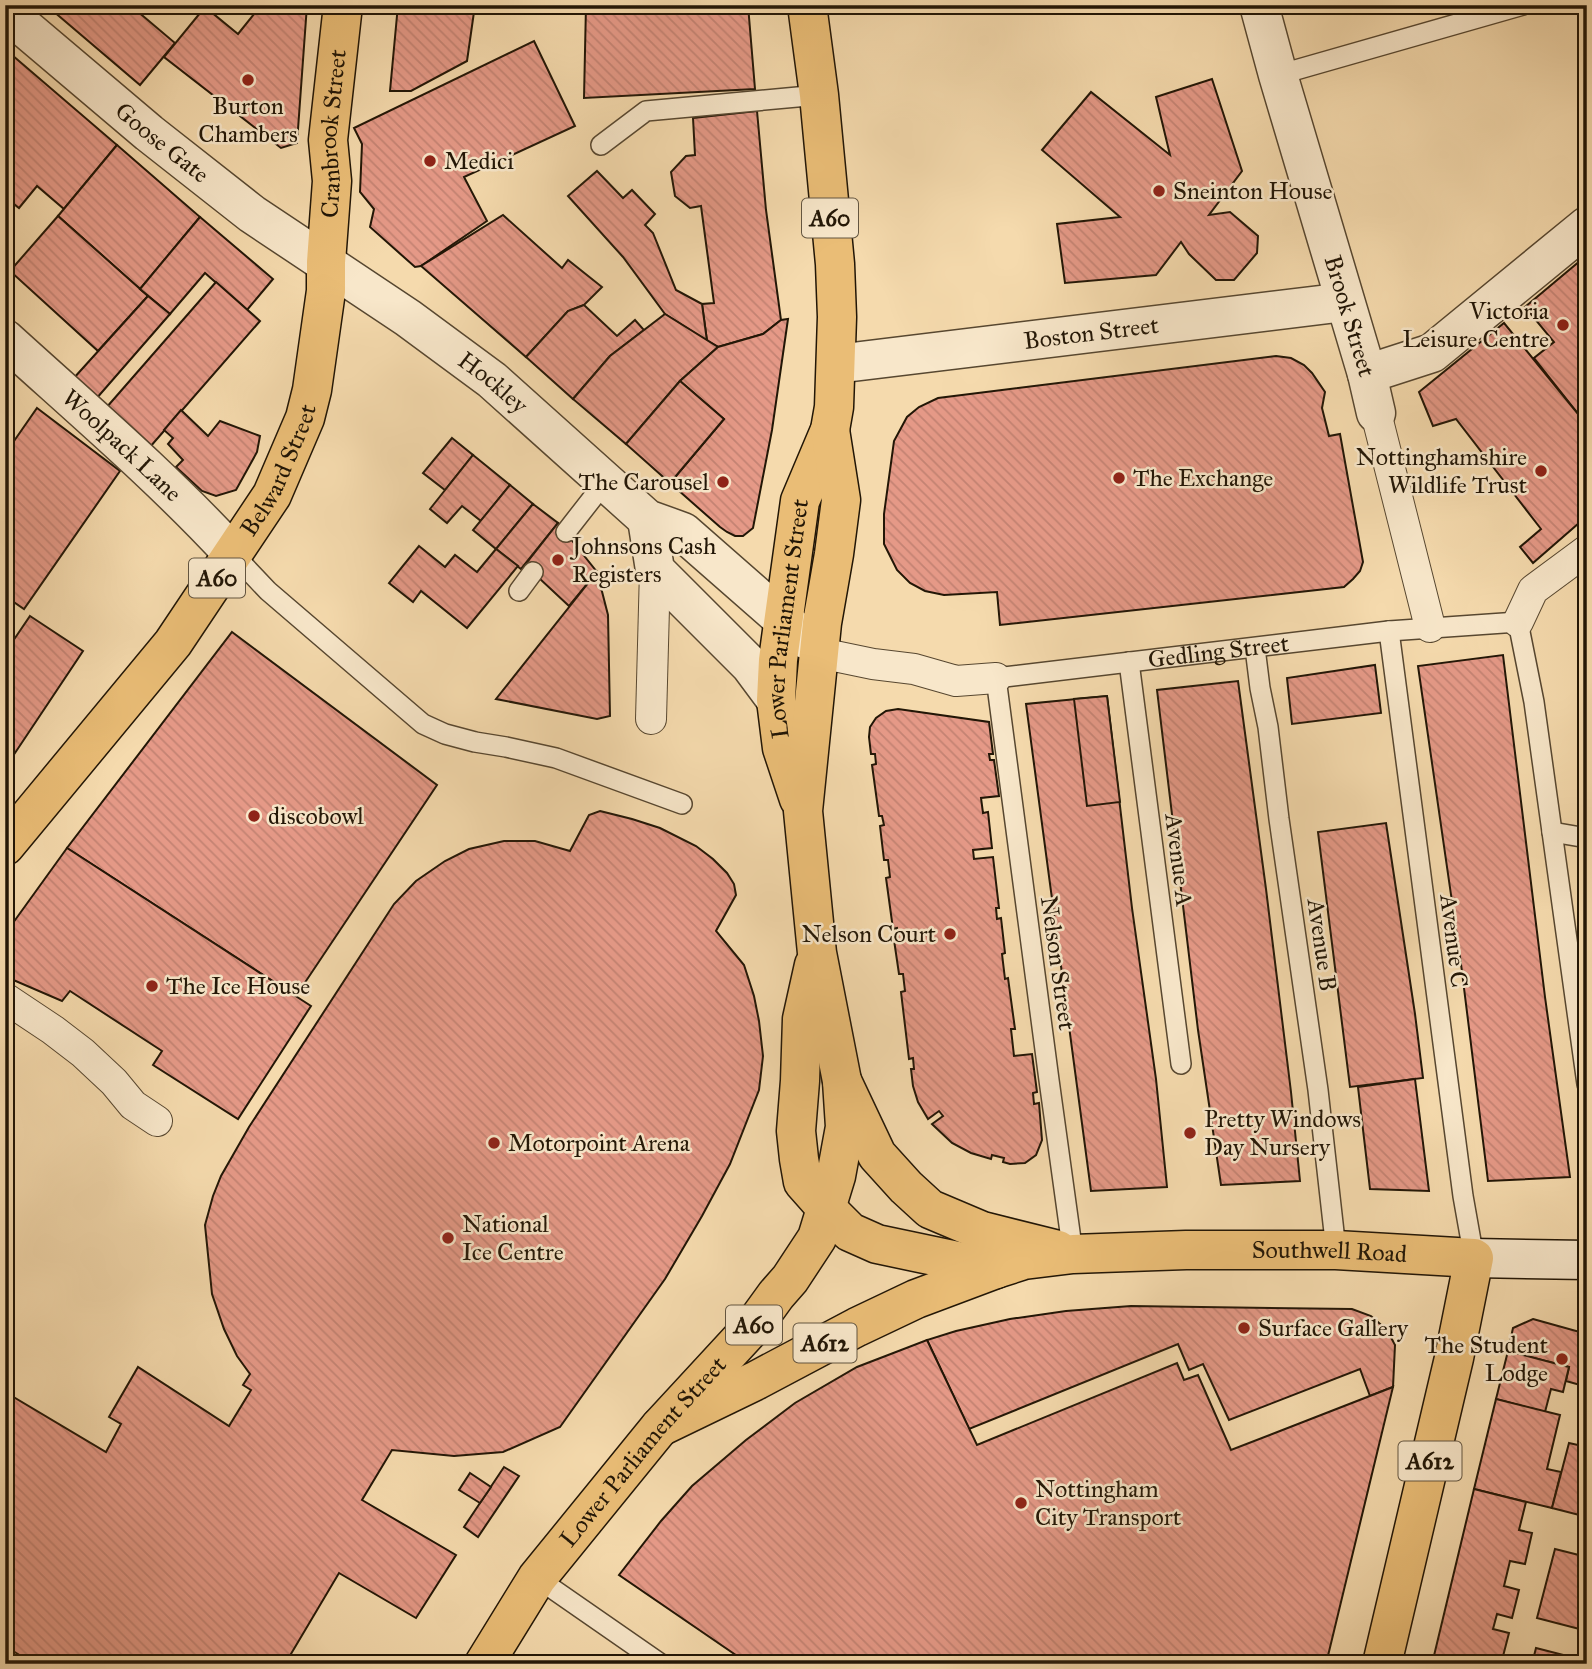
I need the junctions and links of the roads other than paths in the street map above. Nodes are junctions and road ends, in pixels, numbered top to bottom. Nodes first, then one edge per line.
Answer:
1 (342, 5) edge
2 (807, 5) edge
3 (1259, 5) edge
4 (1523, 5) edge
5 (5, 11) edge
6 (1278, 75) junction
7 (819, 96) junction
8 (601, 145) dead end
9 (1587, 226) edge
10 (326, 262) junction
11 (1345, 302) junction
12 (11, 358) edge
13 (836, 364) junction
14 (1367, 374) junction
15 (1376, 413) joint
16 (830, 430) junction
17 (605, 482) junction
18 (647, 519) junction
19 (565, 532) dead end
20 (1587, 550) edge
21 (233, 554) junction
22 (655, 570) junction
23 (533, 572) dead end
24 (519, 591) dead end
25 (783, 618) junction
26 (1518, 622) junction
27 (1430, 627) junction
28 (1390, 631) junction
29 (1255, 648) junction
30 (820, 653) junction
31 (1129, 662) junction
32 (996, 678) junction
33 (776, 700) junction
34 (651, 719) dead end
35 (682, 804) dead end
36 (803, 811) junction
37 (1552, 832) junction
38 (1587, 838) edge
39 (5, 846) edge
40 (817, 953) junction
41 (1578, 959) edge
42 (5, 998) edge
43 (1181, 1064) dead end
44 (842, 1081) junction
45 (1587, 1084) edge
46 (157, 1121) dead end
47 (826, 1208) junction
48 (1336, 1250) junction
49 (1073, 1254) junction
50 (1474, 1258) junction
51 (1587, 1260) edge
52 (996, 1269) junction
53 (659, 1428) junction
54 (537, 1578) junction
55 (484, 1664) edge
56 (661, 1664) edge
57 (1382, 1664) edge

1 - 10 main road, Cranbrook Street / A60
2 - 7 main road, Lower Parliament Street / A60
3 - 6 street, Brook Street
4 - 6 lane
5 - 10 street, Goose Gate
6 - 11 street, Brook Street
7 - 8 lane
7 - 13 main road, Lower Parliament Street / A60
9 - 14 street
10 - 17 street, Hockley
10 - 21 main road, Belward Street / A60
11 - 13 street, Boston Street
11 - 14 street, Brook Street
12 - 21 street, Woolpack Lane
13 - 16 main road, Lower Parliament Street / A60
14 - 15 street, Brook Street
15 - 27 street, Brook Street
16 - 25 main road, Lower Parliament Street / A60
16 - 30 main road, Lower Parliament Street / A60
17 - 18 street, Hockley
17 - 19 lane
18 - 22 street
18 - 25 street, Hockley
20 - 26 street
21 - 35 lane
21 - 39 main road, Belward Street / A60
22 - 33 street
22 - 34 street
23 - 24 lane
25 - 30 street, Hockley
25 - 33 main road, Lower Parliament Street / A60
26 - 27 lane, Gedling Street
26 - 37 lane
27 - 28 lane, Gedling Street
28 - 29 lane, Gedling Street
28 - 50 lane, Avenue C
29 - 31 lane, Gedling Street
29 - 48 lane, Avenue B
30 - 32 street, Gedling Street
30 - 36 main road, Lower Parliament Street / A60
31 - 32 lane, Gedling Street
31 - 43 lane, Avenue A
32 - 49 lane, Nelson Street
33 - 36 main road, Lower Parliament Street / A60
36 - 40 main road, Lower Parliament Street / A60
37 - 38 lane
37 - 41 lane
40 - 44 main road, Lower Parliament Street / A60
40 - 47 main road, A60
41 - 45 lane
42 - 46 street
44 - 47 main road, Lower Parliament Street / A60
44 - 49 main road, Southwell Road / A612
47 - 52 main road, A612
47 - 53 main road, Lower Parliament Street / A60
48 - 49 main road, Southwell Road / A612
48 - 50 main road, Southwell Road / A612
49 - 52 main road, Southwell Road / A612
50 - 51 street, Southwell Road
50 - 57 main road, A612
52 - 53 main road, Southwell Road / A612
53 - 54 main road, Lower Parliament Street / A60
54 - 55 main road, Lower Parliament Street / A60
54 - 56 lane

